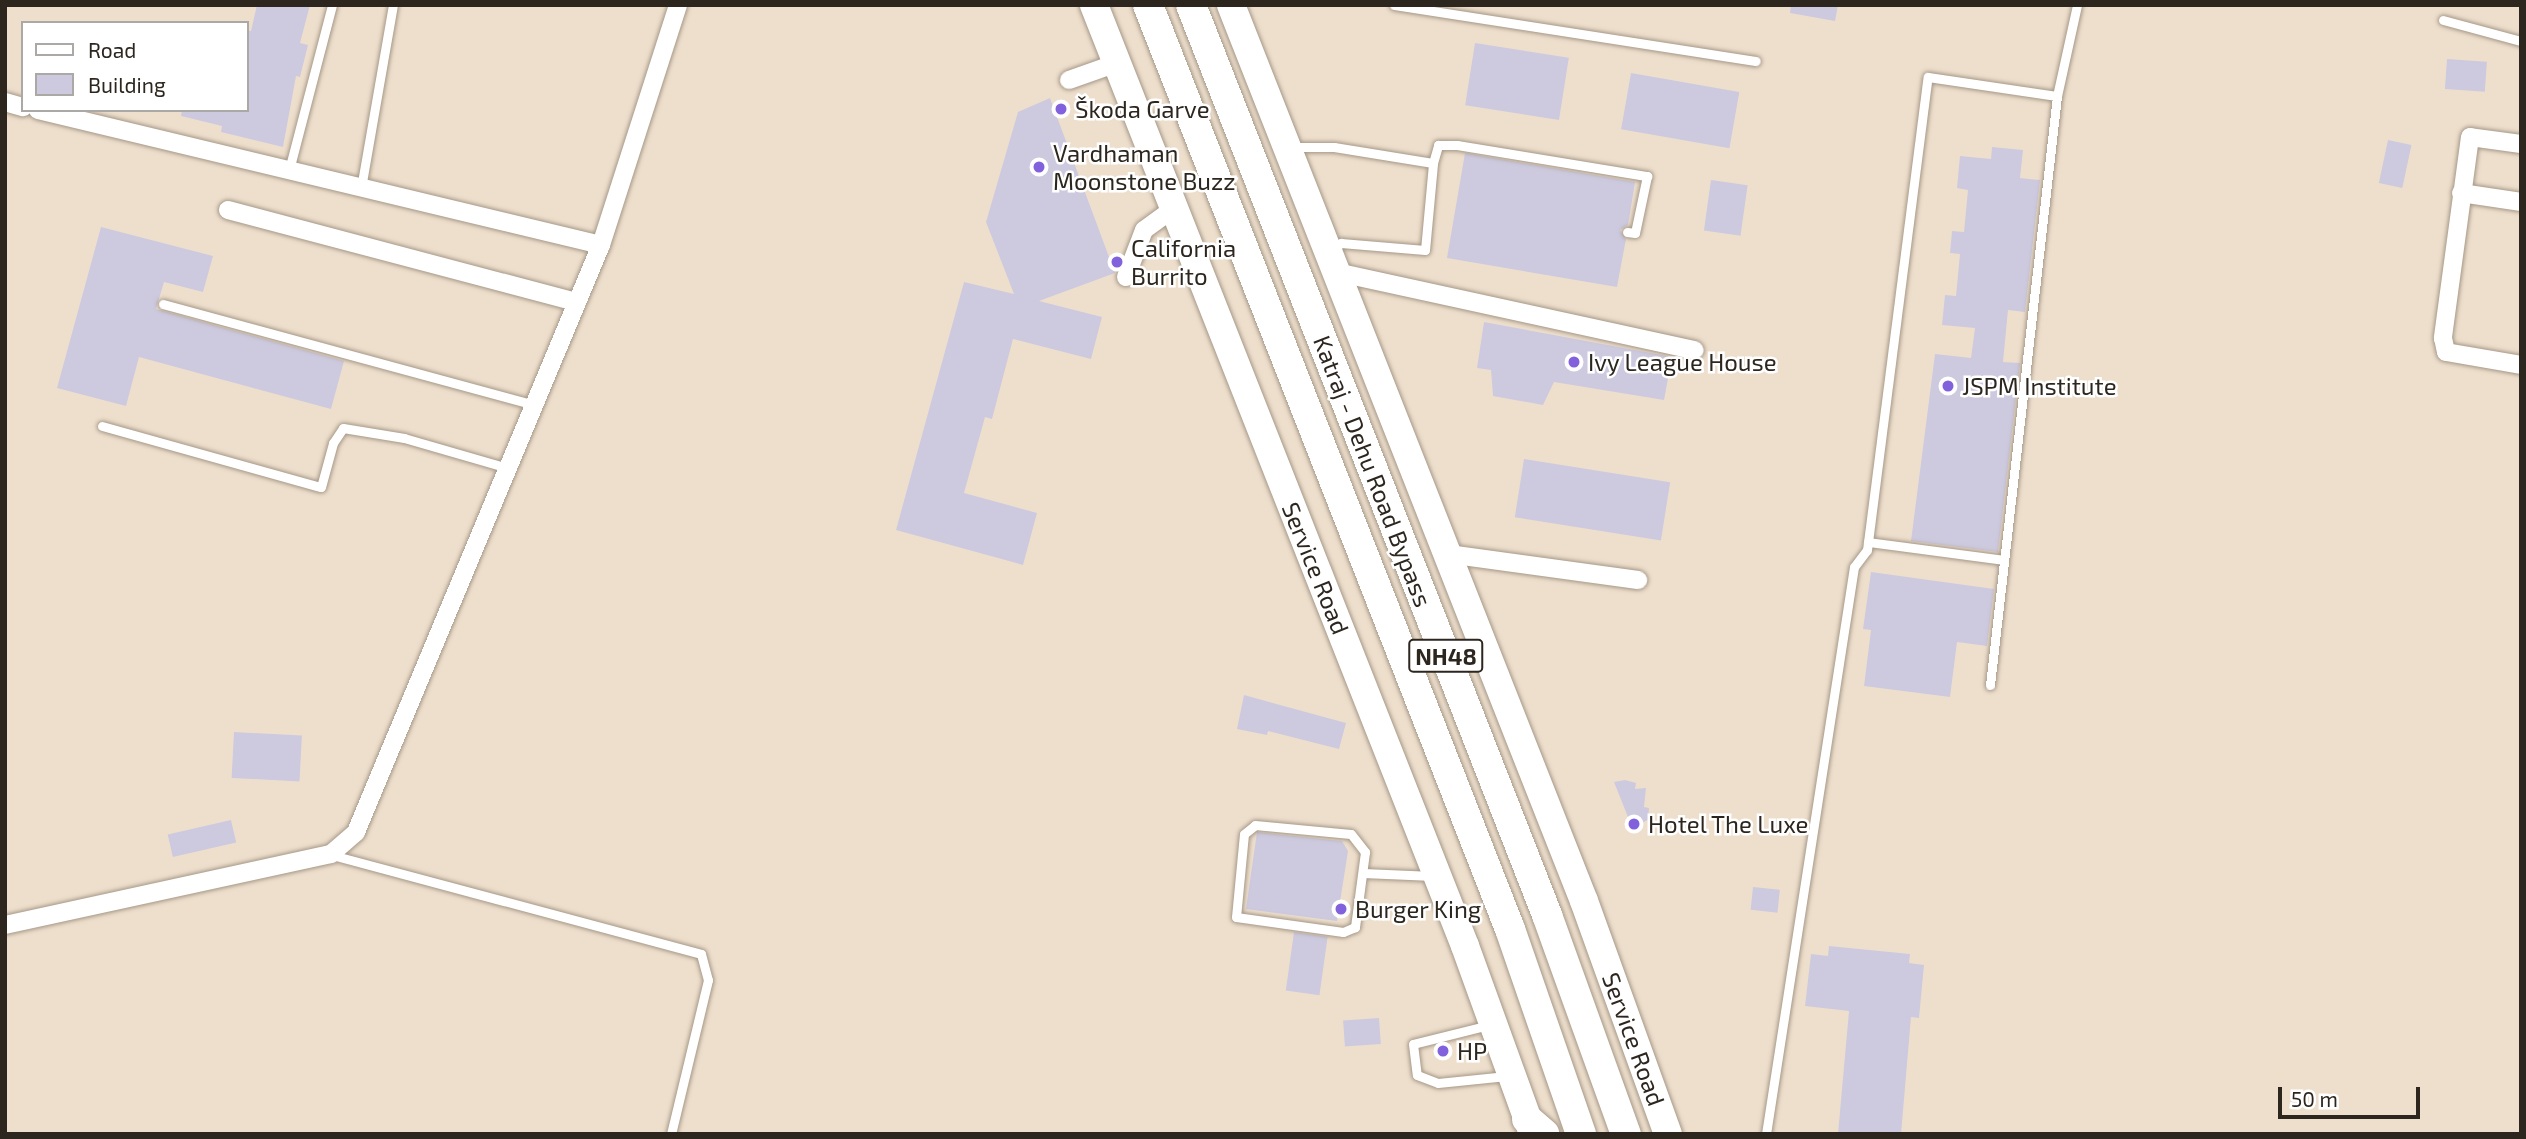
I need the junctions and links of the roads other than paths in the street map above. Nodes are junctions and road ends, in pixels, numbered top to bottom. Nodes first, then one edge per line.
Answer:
1 (332, 5) edge
2 (393, 5) edge
3 (678, 5) edge
4 (1094, 5) edge
5 (1148, 5) edge
6 (1191, 5) edge
7 (1231, 5) edge
8 (1394, 5) edge
9 (2077, 5) edge
10 (2443, 20) dead end
11 (2521, 41) edge
12 (1756, 61) dead end
13 (1117, 63) junction
14 (1069, 80) dead end
15 (2057, 96) junction
16 (46, 112) edge
17 (2521, 144) edge
18 (1287, 147) junction
19 (1433, 163) junction
20 (289, 170) junction
21 (360, 188) junction
22 (2461, 193) junction
23 (2521, 201) edge
24 (1174, 208) junction
25 (228, 210) dead end
26 (1627, 232) dead end
27 (600, 245) junction
28 (1333, 263) junction
29 (1126, 277) dead end
30 (577, 302) junction
31 (163, 304) dead end
32 (1695, 350) dead end
33 (2521, 365) edge
34 (534, 405) junction
35 (102, 426) dead end
36 (508, 468) junction
37 (1868, 542) junction
38 (1448, 554) junction
39 (2004, 560) junction
40 (1637, 580) dead end
41 (1990, 685) dead end
42 (331, 854) junction
43 (1363, 873) junction
44 (1438, 877) junction
45 (5, 925) edge
46 (1493, 1024) junction
47 (1512, 1075) junction
48 (1535, 1129) edge
49 (671, 1134) edge
50 (1581, 1134) edge
51 (1626, 1134) edge
52 (1668, 1134) edge
53 (1766, 1134) edge

1 - 20 lane
2 - 21 lane
3 - 27 street
4 - 13 main road, Service Road
5 - 50 highway, Katraj - Dehu Road Bypass / NH48
6 - 51 highway, Katraj - Dehu Road Bypass / NH48
7 - 18 main road, Service Road
8 - 12 lane
9 - 15 lane
10 - 11 lane
13 - 14 street
13 - 24 main road, Service Road
15 - 37 lane
15 - 39 lane
16 - 20 street
17 - 22 street
18 - 19 lane
18 - 28 main road, Service Road
19 - 26 lane
19 - 28 lane
20 - 21 street
21 - 27 street
22 - 23 street
22 - 33 street
24 - 29 street
24 - 44 main road, Service Road
25 - 30 street
27 - 30 street
28 - 32 street
28 - 38 main road, Service Road
30 - 34 street
31 - 34 lane
34 - 36 street
35 - 36 lane
36 - 42 street
37 - 39 lane
37 - 53 lane
38 - 40 street
38 - 52 main road, Service Road
39 - 41 lane
42 - 45 street
42 - 49 lane
43 - 43 lane
43 - 44 lane
44 - 46 main road, Service Road
46 - 47 main road, Service Road
46 - 47 lane
47 - 48 main road, Service Road

